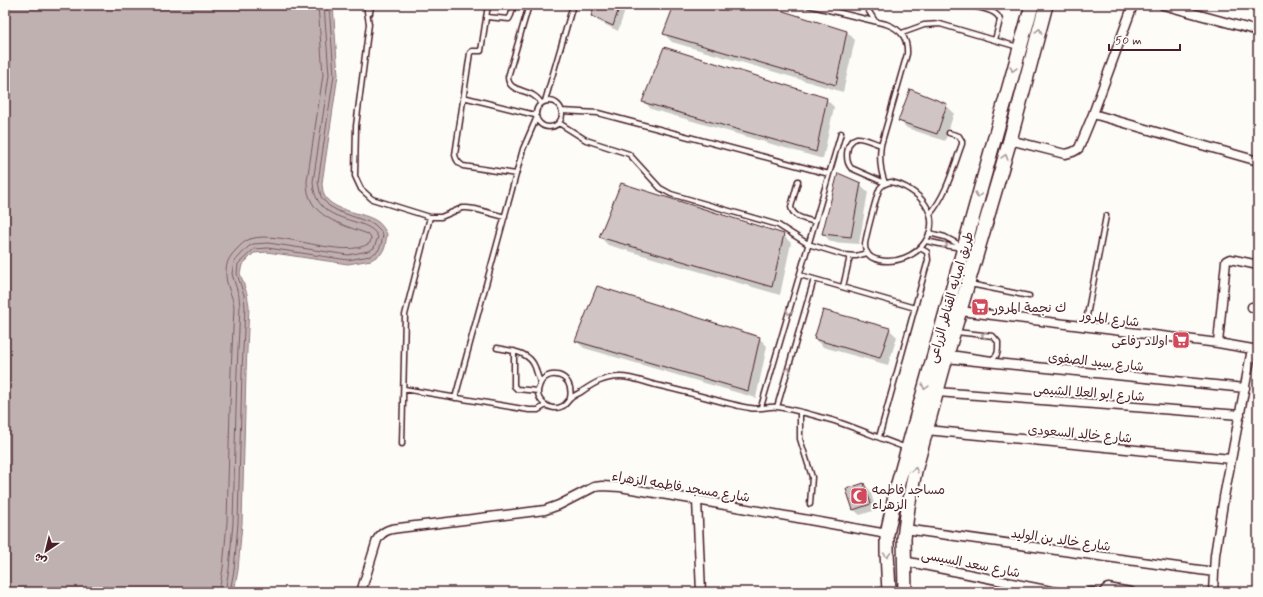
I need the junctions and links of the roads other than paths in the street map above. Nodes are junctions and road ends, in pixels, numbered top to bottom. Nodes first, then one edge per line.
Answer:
1 (366, 5) edge
2 (371, 5) edge
3 (488, 5) edge
4 (514, 5) edge
5 (529, 5) edge
6 (573, 5) edge
7 (808, 5) edge
8 (865, 5) edge
9 (968, 5) edge
10 (1032, 5) edge
11 (1046, 5) edge
12 (1133, 5) edge
13 (1163, 5) edge
14 (486, 17) junction
15 (369, 18) junction
16 (875, 21) junction
17 (1258, 31) edge
18 (902, 33) junction
19 (995, 40) junction
20 (1019, 47) junction
21 (463, 97) junction
22 (543, 102) junction
23 (562, 111) junction
24 (1093, 114) junction
25 (536, 117) junction
26 (559, 123) junction
27 (949, 132) dead end
28 (841, 133) dead end
29 (1010, 140) junction
30 (881, 145) junction
31 (1258, 161) edge
32 (516, 174) junction
33 (829, 174) junction
34 (798, 181) dead end
35 (885, 184) junction
36 (930, 214) junction
37 (1106, 216) dead end
38 (430, 217) junction
39 (505, 217) junction
40 (815, 222) junction
41 (929, 233) junction
42 (926, 241) junction
43 (808, 244) junction
44 (920, 248) junction
45 (964, 248) junction
46 (978, 250) junction
47 (867, 253) junction
48 (850, 256) junction
49 (1258, 265) edge
50 (800, 275) junction
51 (814, 279) junction
52 (968, 284) junction
53 (843, 287) junction
54 (1029, 296) dead end
55 (915, 308) junction
56 (960, 311) junction
57 (1085, 326) junction
58 (954, 331) junction
59 (1218, 343) junction
60 (497, 348) dead end
61 (1255, 349) edge
62 (514, 351) junction
63 (946, 356) junction
64 (541, 382) junction
65 (1245, 388) junction
66 (404, 389) junction
67 (538, 391) junction
68 (937, 392) junction
69 (455, 398) junction
70 (570, 398) junction
71 (546, 405) junction
72 (761, 407) junction
73 (777, 407) junction
74 (800, 412) junction
75 (1240, 415) junction
76 (926, 430) junction
77 (879, 437) junction
78 (402, 444) dead end
79 (908, 448) junction
80 (1231, 459) junction
81 (697, 500) junction
82 (810, 504) dead end
83 (905, 529) junction
84 (887, 534) junction
85 (904, 561) junction
86 (1214, 572) junction
87 (361, 592) edge
88 (701, 592) edge
89 (889, 592) edge
90 (905, 592) edge
91 (1056, 592) edge
92 (1090, 592) edge
93 (1094, 592) edge
94 (1104, 592) edge
95 (1130, 592) edge
96 (1213, 592) edge

1 - 15 lane
2 - 15 lane
3 - 14 lane
4 - 14 lane
5 - 22 lane
6 - 22 lane
7 - 16 lane
8 - 16 lane
9 - 19 lane
10 - 20 main road, طريق امبابه القناطر الزراعى
29 -> 11 main road, طريق امبابه القناطر الزراعى
12 - 24 street
13 - 17 street
14 - 21 lane
15 - 38 lane
16 - 18 lane
18 - 19 lane
18 - 30 lane
19 - 20 lane
20 -> 45 main road, طريق امبابه القناطر الزراعى
21 - 25 lane
21 - 32 lane
22 - 23 lane
22 - 25 lane
23 - 26 lane
23 - 33 lane
24 - 29 street
24 - 31 street
25 - 26 lane
25 - 32 lane
26 - 43 lane
27 - 36 lane
28 - 33 lane
46 -> 29 main road, طريق امبابه القناطر الزراعى
30 - 35 lane
30 - 35 lane
32 - 39 lane
33 - 40 lane
34 - 40 lane
35 - 36 lane
35 - 47 lane
36 - 41 lane
37 - 57 lane
38 - 39 lane
38 - 66 lane
39 - 69 lane
40 - 43 lane
41 - 42 lane
41 - 45 lane
42 - 44 lane
42 -> 45 lane
43 - 48 lane
43 - 50 lane
44 - 47 lane
44 - 55 lane
45 - 46 main road
45 -> 79 main road, طريق امبابه القناطر الزراعى
46 - 52 main road, طريق امبابه القناطر الزراعى
47 - 48 lane
48 - 53 lane
49 - 59 street
50 - 51 lane
50 -> 72 lane
51 - 53 lane
73 -> 51 lane
52 - 54 lane
52 - 56 main road, طريق امبابه القناطر الزراعى
53 - 55 lane
55 - 77 lane
56 - 57 street, شارع المرور
56 - 58 main road, طريق امبابه القناطر الزراعى
57 - 59 street, شارع المرور
58 - 63 main road, طريق امبابه القناطر الزراعى
63 -> 58 lane
59 - 61 street, شارع المرور
60 - 62 lane
61 - 65 street
62 - 64 lane
62 - 67 lane
63 - 65 street, شارع سيد الصفوى
63 - 68 main road, طريق امبابه القناطر الزراعى
64 - 67 lane
64 - 70 lane
65 - 75 street
66 - 69 lane
66 - 78 lane
67 - 71 lane
68 - 75 street, شارع ابو العلا الشيمى
68 - 76 main road, طريق امبابه القناطر الزراعى
69 - 71 lane
70 - 71 lane
70 - 72 lane
72 - 73 lane
73 - 74 lane
74 - 77 lane
74 - 82 lane
75 - 80 street
76 - 80 street, شارع خالد السعودى
83 -> 76 main road, طريق امبابه القناطر الزراعى
77 - 79 lane
79 - 84 main road, طريق امبابه القناطر الزراعى
80 - 86 street
81 - 84 street, شارع مسجد فاطمه الزهراء
81 - 87 street, شارع مسجد فاطمه الزهراء
81 - 88 street
83 - 85 main road, طريق امبابه القناطر الزراعى
83 - 86 street, شارع خالد بن الوليد
84 -> 89 main road, طريق امبابه القناطر الزراعى
85 - 90 main road, طريق امبابه القناطر الزراعى
85 - 91 street, شارع سعد السيسى
86 - 96 street
92 - 93 street
94 - 95 street

